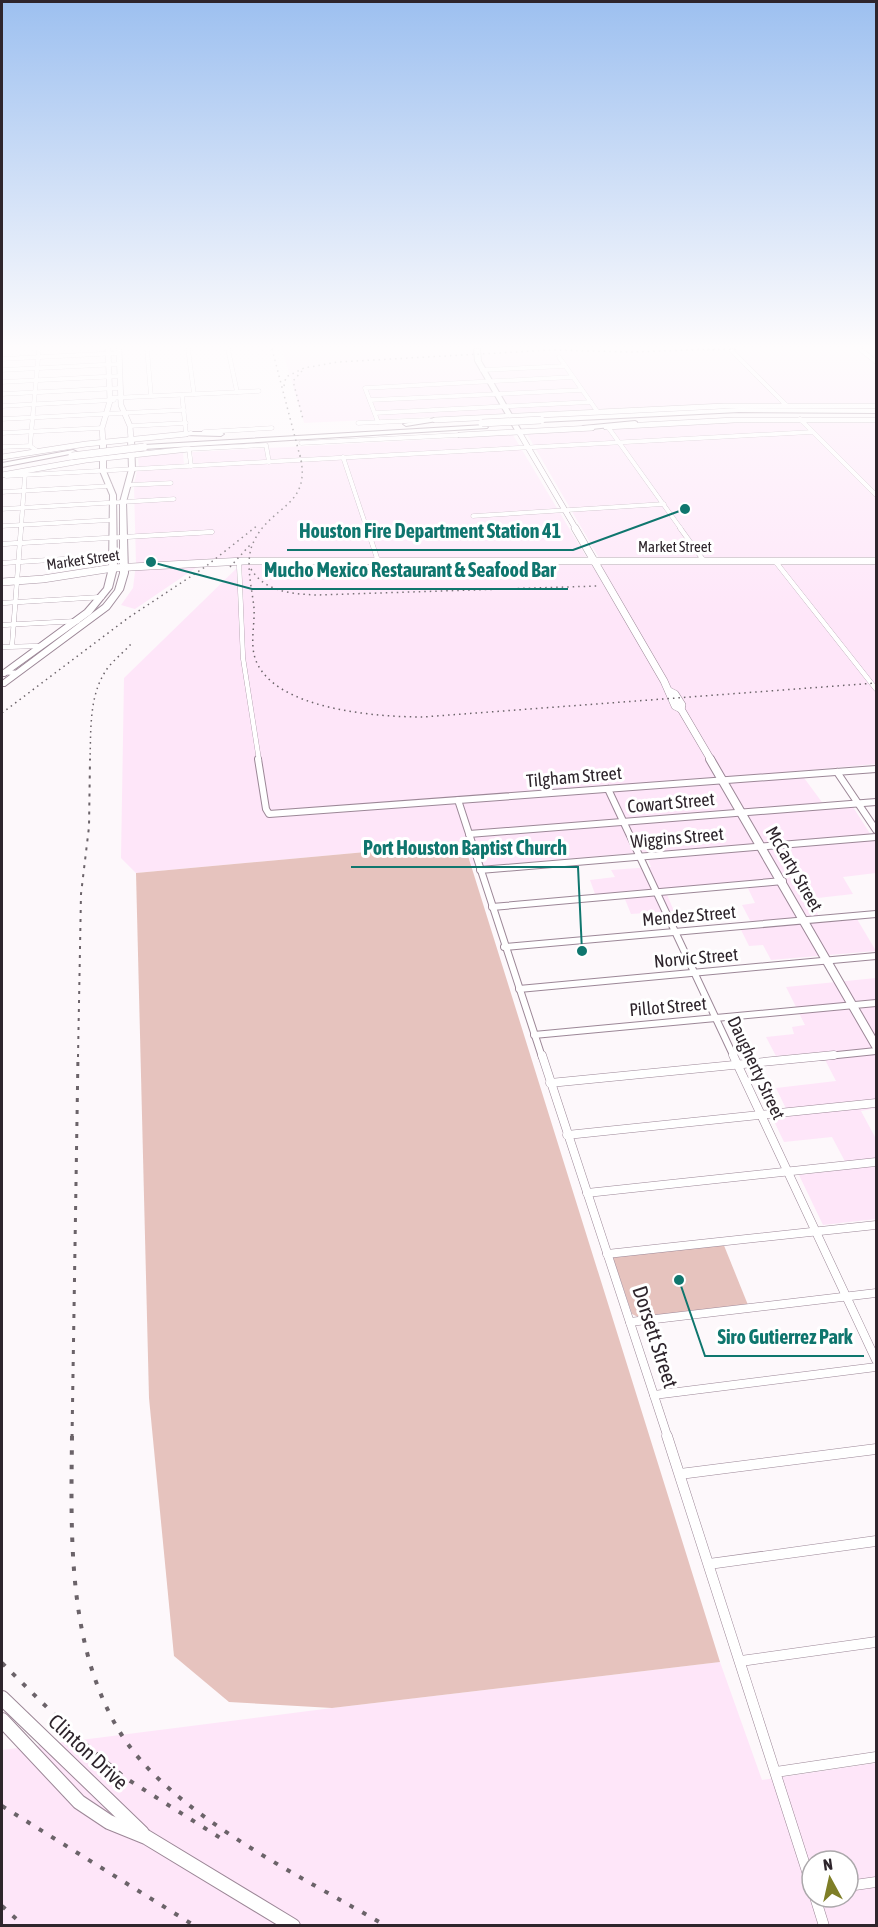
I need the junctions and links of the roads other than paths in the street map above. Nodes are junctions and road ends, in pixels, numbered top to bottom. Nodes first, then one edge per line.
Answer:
1 (30, 439) edge
2 (103, 439) joint
3 (131, 439) edge
4 (146, 439) edge
5 (285, 439) edge
6 (297, 439) edge
7 (523, 439) edge
8 (618, 439) edge
9 (679, 439) edge
10 (819, 439) edge
11 (265, 442) junction
12 (620, 442) junction
13 (86, 444) junction
14 (144, 445) junction
15 (30, 446) junction
16 (2, 447) edge
17 (528, 447) junction
18 (189, 449) junction
19 (37, 451) junction
20 (155, 452) junction
21 (132, 457) junction
22 (2, 458) edge
23 (102, 458) junction
24 (344, 458) junction
25 (86, 460) junction
26 (269, 462) junction
27 (191, 466) junction
28 (2, 467) edge
29 (103, 469) junction
30 (132, 470) junction
31 (25, 473) junction
32 (2, 476) edge
33 (171, 483) dead end
34 (128, 485) junction
35 (110, 486) junction
36 (24, 491) junction
37 (2, 492) edge
38 (876, 495) edge
39 (174, 499) dead end
40 (123, 502) junction
41 (112, 503) junction
42 (664, 504) junction
43 (23, 507) junction
44 (2, 509) edge
45 (565, 510) junction
46 (473, 516) dead end
47 (112, 520) junction
48 (21, 525) junction
49 (2, 526) edge
50 (212, 532) dead end
51 (125, 537) junction
52 (113, 538) junction
53 (19, 543) junction
54 (2, 544) edge
55 (113, 556) junction
56 (378, 561) junction
57 (595, 561) junction
58 (704, 561) junction
59 (775, 561) junction
60 (876, 561) edge
61 (17, 562) junction
62 (239, 562) junction
63 (2, 563) edge
64 (125, 567) junction
65 (113, 568) junction
66 (16, 581) junction
67 (2, 582) edge
68 (102, 597) junction
69 (14, 602) junction
70 (2, 603) edge
71 (76, 621) junction
72 (88, 622) junction
73 (14, 624) junction
74 (2, 625) edge
75 (12, 646) junction
76 (40, 646) junction
77 (2, 647) edge
78 (3, 673) edge
79 (17, 673) junction
80 (2, 684) edge
81 (876, 689) edge
82 (876, 769) edge
83 (837, 772) junction
84 (723, 780) junction
85 (608, 789) junction
86 (458, 800) junction
87 (876, 802) edge
88 (858, 804) junction
89 (743, 812) junction
90 (624, 823) junction
91 (876, 830) edge
92 (469, 834) junction
93 (876, 837) edge
94 (762, 846) junction
95 (639, 857) junction
96 (480, 870) junction
97 (783, 881) junction
98 (656, 893) junction
99 (492, 907) junction
100 (876, 914) edge
101 (803, 920) junction
102 (675, 932) junction
103 (504, 947) junction
104 (876, 956) edge
105 (828, 961) junction
106 (694, 974) junction
107 (519, 990) junction
108 (876, 1003) edge
109 (853, 1005) junction
110 (716, 1018) junction
111 (534, 1035) junction
112 (876, 1046) edge
113 (876, 1051) edge
114 (738, 1066) junction
115 (550, 1083) junction
116 (876, 1104) edge
117 (762, 1117) junction
118 (567, 1135) junction
119 (876, 1162) edge
120 (788, 1172) junction
121 (586, 1193) junction
122 (876, 1225) edge
123 (818, 1232) junction
124 (607, 1254) junction
125 (876, 1293) edge
126 (848, 1296) junction
127 (630, 1322) junction
128 (876, 1360) edge
129 (876, 1367) edge
130 (654, 1395) junction
131 (876, 1449) edge
132 (680, 1474) junction
133 (876, 1541) edge
134 (709, 1564) junction
135 (876, 1642) edge
136 (741, 1661) junction
137 (2, 1698) edge
138 (2, 1720) edge
139 (32, 1729) junction
140 (20, 1740) junction
141 (876, 1757) edge
142 (776, 1772) junction
143 (146, 1837) junction
144 (800, 1849) edge
145 (876, 1882) edge
146 (860, 1884) edge
147 (819, 1909) edge
148 (293, 1926) edge
149 (824, 1926) edge

1 - 15 street
2 - 13 main road
2 - 23 main road
3 - 21 main road
4 - 20 main road
5 - 14 highway
6 - 11 highway
7 - 17 main road, McCarty Street
8 - 12 street
9 - 12 street
10 - 38 street
11 - 14 highway
11 - 18 highway
11 - 26 street
12 - 17 street
12 - 42 street
13 - 19 main road
13 - 25 main road
14 - 28 highway, bridge
15 - 16 street
15 - 19 street
17 - 24 street
17 - 45 main road, McCarty Street
18 - 20 main road
18 - 27 street
19 - 22 highway
20 - 21 main road
21 - 23 main road
21 - 30 main road
23 - 25 main road
23 - 29 main road
24 - 26 street
24 - 56 street
25 - 29 main road
25 - 31 main road
26 - 27 street
27 - 30 street
29 - 30 street
29 - 31 street
29 - 35 main road
30 - 34 main road
31 - 32 main road
31 - 36 street
33 - 34 street
34 - 40 main road
35 - 36 street
35 - 41 main road
36 - 37 street
36 - 43 street
39 - 40 street
40 - 41 street
40 - 51 main road
41 - 43 street
41 - 47 main road
42 - 45 street
42 - 58 street
43 - 44 street
43 - 48 street
45 - 46 street
45 - 57 main road, McCarty Street
47 - 48 street
47 - 52 main road
48 - 49 street
48 - 53 street
50 - 51 street
51 - 52 street
51 - 64 main road
52 - 53 street
52 - 55 main road
53 - 54 street
53 - 61 street
55 - 61 street
55 - 65 main road
56 - 57 main road, Market Street
56 - 62 main road, Market Street
57 - 58 main road, Market Street
57 - 84 main road, McCarty Street
58 - 59 main road, Market Street
59 - 60 main road, Market Street
59 - 81 street
61 - 63 street
61 - 66 street
62 - 64 main road, Market Street
62 - 86 street, Tilgham Street
64 - 65 main road, Market Street
64 - 72 main road
65 - 66 main road, Market Street
65 - 68 main road
66 - 67 main road, Market Street
66 - 69 street
68 - 69 street
68 - 71 main road
69 - 70 street
69 - 73 street
71 - 72 street
71 - 73 street
71 - 76 main road
72 - 79 main road
73 - 74 street
73 - 75 street
75 - 76 street
75 - 77 street
76 - 78 main road
78 - 79 street
79 - 80 main road
82 - 83 street, Tilgham Street
83 - 84 street, Tilgham Street
83 - 88 street
84 - 85 street, Tilgham Street
84 - 89 main road, McCarty Street
85 - 86 street, Tilgham Street
85 - 90 street, Daugherty Street
86 - 92 street, Dorsett Street
87 - 88 street, Cowart Street
88 - 89 street, Cowart Street
88 - 91 street
89 - 90 street, Cowart Street
89 - 94 main road, McCarty Street
90 - 92 street, Cowart Street
90 - 95 street, Daugherty Street
92 - 96 street, Dorsett Street
93 - 94 street, Wiggins Street
94 - 95 street, Wiggins Street
94 - 97 main road, McCarty Street
95 - 96 street, Wiggins Street
95 - 98 street, Daugherty Street
96 - 99 street, Dorsett Street
97 - 98 street
97 - 101 main road, McCarty Street
98 - 99 street
98 - 102 street, Daugherty Street
99 - 103 street, Dorsett Street
100 - 101 street, Mendez Street
101 - 102 street, Mendez Street
101 - 105 main road, McCarty Street
102 - 103 street, Mendez Street
102 - 106 street, Daugherty Street
103 - 107 street, Dorsett Street
104 - 105 street, Norvic Street
105 - 106 street, Norvic Street
105 - 109 main road, McCarty Street
106 - 107 street, Norvic Street
106 - 110 street, Daugherty Street
107 - 111 street, Dorsett Street
108 - 109 street, Pillot Street
109 - 110 street, Pillot Street
109 - 112 main road, McCarty Street
110 - 111 street, Pillot Street
110 - 114 street, Daugherty Street
111 - 115 street, Dorsett Street
113 - 114 street
114 - 115 street
114 - 117 street, Daugherty Street
115 - 118 street, Dorsett Street
116 - 117 street
117 - 118 street
117 - 120 street, Daugherty Street
118 - 121 street, Dorsett Street
119 - 120 street
120 - 121 street
120 - 123 street, Daugherty Street
121 - 124 street, Dorsett Street
122 - 123 street
123 - 124 street
123 - 126 street, Daugherty Street
124 - 127 street, Dorsett Street
125 - 126 street
126 - 127 street
126 - 128 street, Daugherty Street
127 - 130 street, Dorsett Street
129 - 130 street
130 - 132 street, Dorsett Street
131 - 132 street
132 - 134 street, Dorsett Street
133 - 134 street
134 - 136 street, Dorsett Street
135 - 136 street
136 - 142 street, Dorsett Street
137 - 139 main road, Clinton Drive
138 - 140 main road, Clinton Drive
139 - 140 main road
139 - 143 main road, Clinton Drive
140 - 143 main road, Clinton Drive
141 - 142 street
142 - 144 street, Dorsett Street
143 - 148 main road, Clinton Drive
145 - 146 street
147 - 149 street

